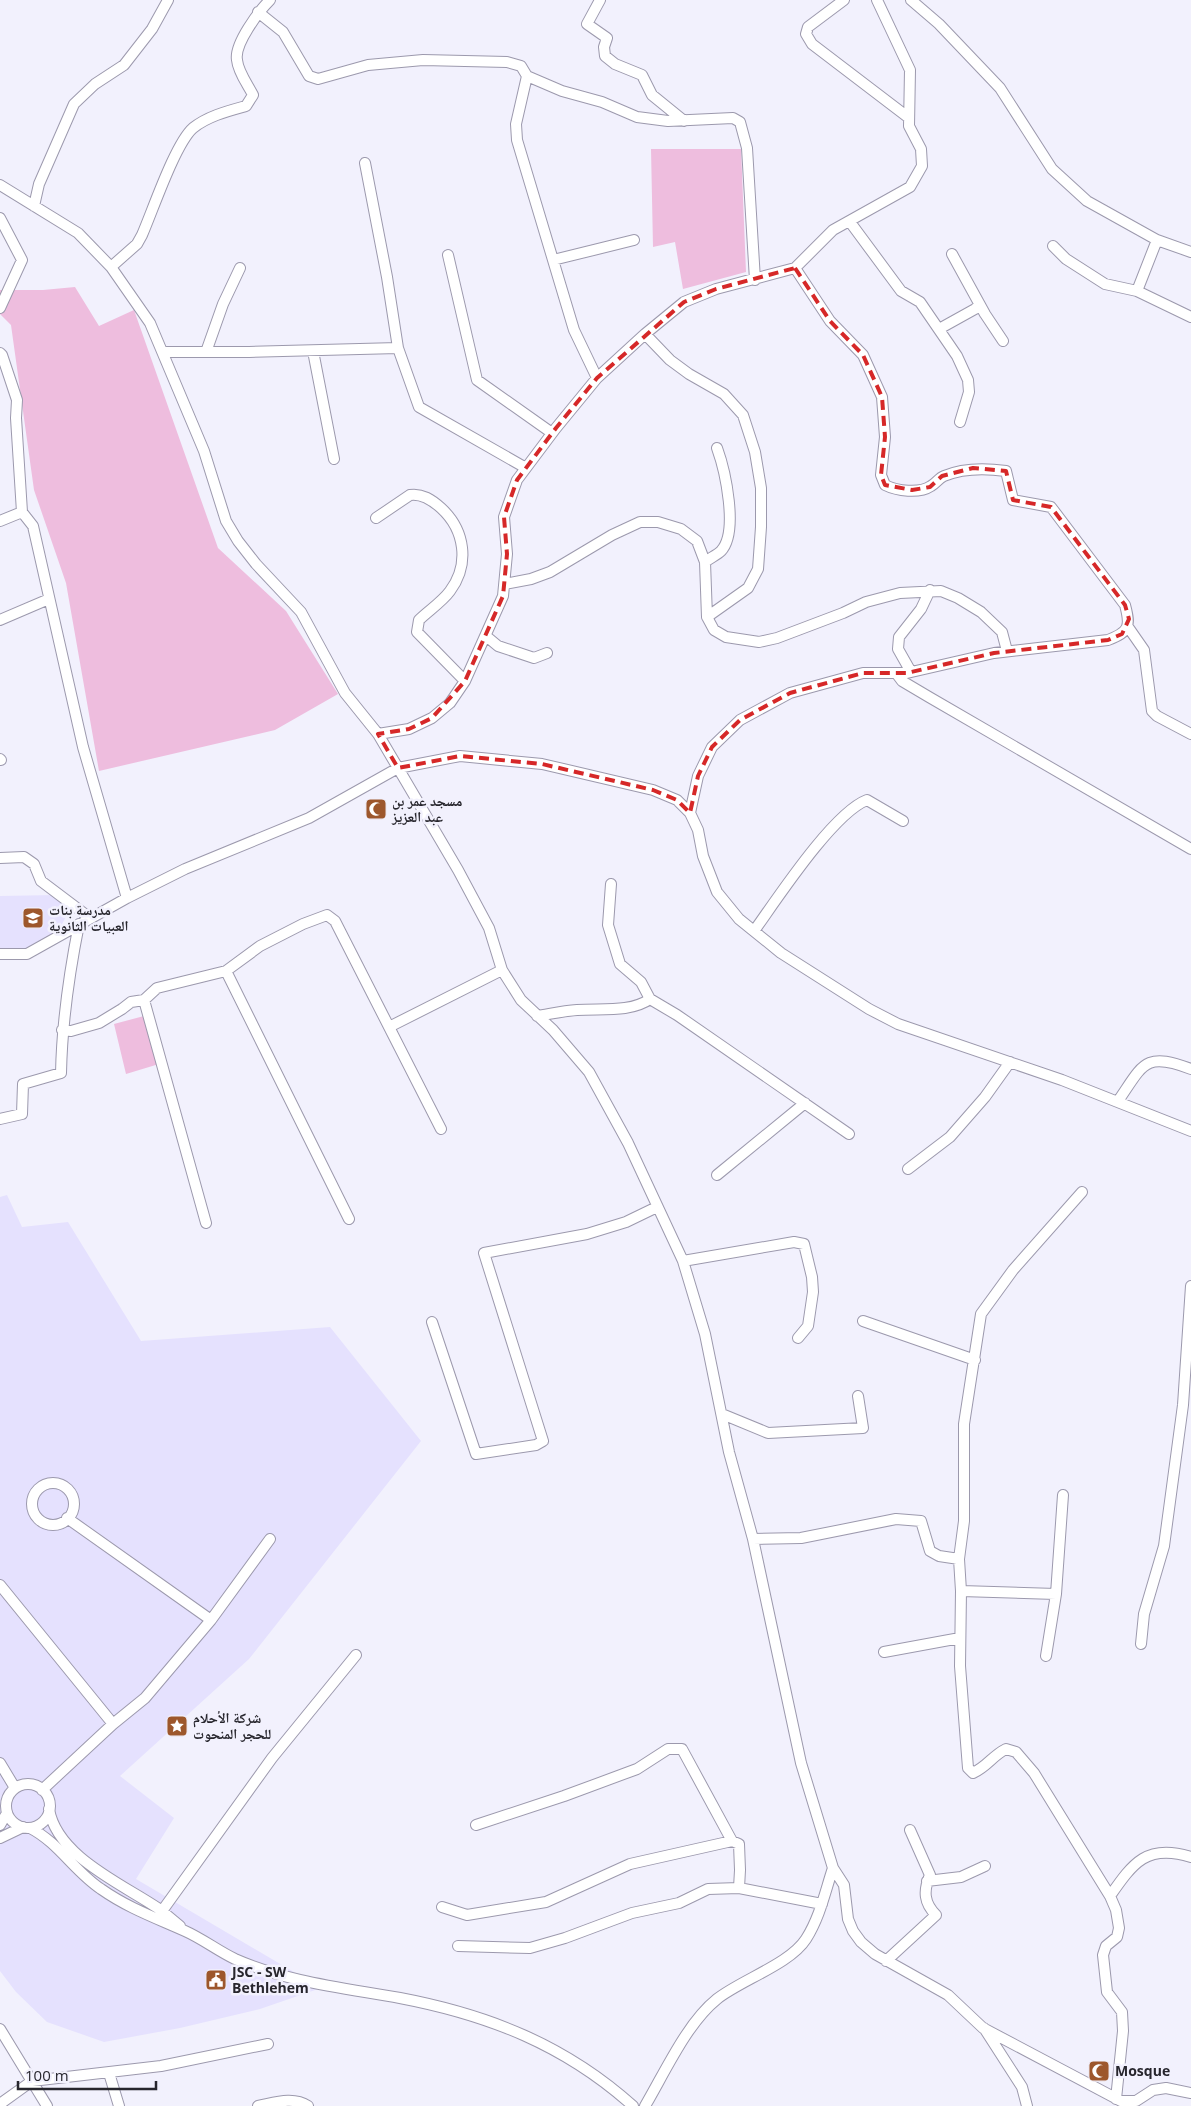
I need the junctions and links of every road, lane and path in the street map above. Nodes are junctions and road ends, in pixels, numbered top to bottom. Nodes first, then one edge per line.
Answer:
1 (168, 0) edge
2 (270, 0) edge
3 (600, 0) edge
4 (844, 0) edge
5 (877, 0) edge
6 (911, 0) edge
7 (258, 12) junction
8 (526, 76) junction
9 (909, 118) junction
10 (684, 121) junction
11 (365, 163) dead end
12 (0, 185) edge
13 (34, 206) junction
14 (0, 218) edge
15 (850, 222) junction
16 (634, 240) dead end
17 (1157, 240) junction
18 (1053, 246) dead end
19 (1191, 252) edge
20 (448, 254) dead end
21 (952, 254) dead end
22 (553, 260) junction
23 (111, 267) junction
24 (240, 268) dead end
25 (795, 268) junction
26 (755, 280) junction
27 (1136, 291) junction
28 (980, 304) junction
29 (0, 308) edge
30 (1191, 317) edge
31 (939, 329) junction
32 (644, 334) junction
33 (1003, 341) dead end
34 (398, 348) junction
35 (313, 350) junction
36 (164, 352) junction
37 (206, 352) junction
38 (0, 353) edge
39 (597, 378) junction
40 (960, 422) dead end
41 (552, 433) junction
42 (717, 448) dead end
43 (334, 459) dead end
44 (526, 468) junction
45 (22, 512) junction
46 (376, 518) dead end
47 (0, 521) edge
48 (705, 562) junction
49 (505, 584) junction
50 (930, 590) junction
51 (49, 599) junction
52 (707, 617) junction
53 (0, 620) edge
54 (1128, 627) junction
55 (486, 636) junction
56 (1007, 651) junction
57 (547, 653) dead end
58 (912, 672) junction
59 (896, 673) junction
60 (465, 681) junction
61 (378, 734) junction
62 (1191, 734) edge
63 (398, 768) junction
64 (690, 813) junction
65 (903, 821) dead end
66 (1191, 849) edge
67 (0, 858) edge
68 (611, 884) dead end
69 (127, 898) junction
70 (90, 918) junction
71 (80, 924) junction
72 (754, 931) junction
73 (0, 954) edge
74 (502, 970) junction
75 (226, 971) junction
76 (650, 999) junction
77 (144, 1000) junction
78 (537, 1016) junction
79 (389, 1026) junction
80 (62, 1030) junction
81 (1010, 1062) junction
82 (1191, 1070) edge
83 (1118, 1101) junction
84 (805, 1103) junction
85 (0, 1119) edge
86 (441, 1129) dead end
87 (1191, 1131) edge
88 (849, 1134) dead end
89 (908, 1169) dead end
90 (717, 1175) dead end
91 (1082, 1192) dead end
92 (657, 1207) junction
93 (349, 1219) dead end
94 (206, 1223) dead end
95 (683, 1260) junction
96 (1191, 1286) edge
97 (863, 1321) dead end
98 (432, 1322) dead end
99 (798, 1338) dead end
100 (975, 1360) junction
101 (858, 1396) dead end
102 (722, 1414) junction
103 (1063, 1495) dead end
104 (67, 1518) junction
105 (270, 1539) dead end
106 (752, 1539) junction
107 (958, 1559) junction
108 (0, 1585) edge
109 (961, 1591) junction
110 (1056, 1594) junction
111 (211, 1620) junction
112 (960, 1638) junction
113 (1141, 1644) dead end
114 (884, 1652) dead end
115 (356, 1655) dead end
116 (1046, 1656) dead end
117 (114, 1724) junction
118 (0, 1763) edge
119 (15, 1788) junction
120 (42, 1790) junction
121 (49, 1809) junction
122 (7, 1814) junction
123 (0, 1825) edge
124 (476, 1825) dead end
125 (26, 1827) junction
126 (910, 1830) dead end
127 (0, 1838) edge
128 (732, 1841) junction
129 (1191, 1857) edge
130 (984, 1866) dead end
131 (833, 1868) junction
132 (927, 1881) junction
133 (739, 1888) junction
134 (1110, 1896) junction
135 (822, 1904) junction
136 (442, 1907) dead end
137 (162, 1911) junction
138 (186, 1932) junction
139 (458, 1946) dead end
140 (886, 1960) junction
141 (984, 2028) junction
142 (0, 2029) edge
143 (268, 2044) dead end
144 (109, 2073) junction
145 (32, 2081) junction
146 (1191, 2093) edge
147 (1116, 2098) junction
148 (1140, 2102) edge
149 (0, 2104) edge
150 (47, 2106) edge
151 (119, 2106) edge
152 (258, 2106) edge
153 (308, 2106) edge
154 (633, 2106) edge
155 (645, 2106) edge
156 (1027, 2106) edge

1 - 13 street
2 - 7 street
3 - 10 street
4 - 9 street
5 - 9 street
6 - 17 street
7 - 8 street
7 - 23 street
8 - 10 street
8 - 22 street
9 - 15 street
10 - 26 street
11 - 34 street
12 - 13 street
13 - 23 street
14 - 29 street
15 - 25 street
15 - 31 street
16 - 22 street
17 - 19 street
17 - 27 street
18 - 27 street
20 - 41 street
21 - 28 street
22 - 39 street
23 - 36 street
24 - 37 street
25 - 26 street
25 - 54 street
26 - 32 street
27 - 30 street
28 - 31 street
28 - 33 street
31 - 40 street
32 - 39 street
32 - 52 street
34 - 35 street
34 - 44 street
35 - 37 street
35 - 43 street
36 - 37 street
36 - 61 street
38 - 45 street
39 - 41 street
41 - 44 street
42 - 48 street
44 - 49 street
45 - 47 street
45 - 51 street
46 - 60 street
48 - 49 street
48 - 52 street
49 - 55 street
50 - 52 street
50 - 56 street
50 - 58 street
51 - 53 street
51 - 69 street
54 - 56 street
54 - 62 street
55 - 57 street
55 - 60 street
56 - 58 street
58 - 59 street
59 - 64 street
59 - 66 street
60 - 61 street
61 - 63 street
63 - 64 street
63 - 69 street
63 - 74 street
64 - 72 street
65 - 72 street
67 - 70 street
68 - 76 street
69 - 70 street
70 - 71 street
71 - 73 street
71 - 80 street
72 - 81 street
74 - 78 street
74 - 79 street
75 - 77 street
75 - 79 street
75 - 93 street
76 - 78 street
76 - 84 street
77 - 80 street
77 - 94 street
78 - 92 street
79 - 86 street
80 - 85 street
81 - 83 street
81 - 89 street
82 - 83 street
83 - 87 street
84 - 88 street
84 - 90 street
91 - 100 street
92 - 95 street
92 - 98 street
95 - 99 street
95 - 102 street
96 - 113 street
97 - 100 street
100 - 107 street
101 - 102 street
102 - 106 street
103 - 110 street
104 - 104 street
104 - 111 street
105 - 111 street
106 - 107 street
106 - 131 street
107 - 109 street
108 - 117 street
109 - 110 street
109 - 112 street
110 - 116 street
111 - 117 street
112 - 114 street
112 - 134 street
115 - 137 street
117 - 120 street
118 - 119 street
119 - 120 street
119 - 122 street
120 - 121 street
121 - 125 street
121 - 137 street
122 - 123 street
122 - 125 street
124 - 128 street
125 - 127 street
125 - 138 street
126 - 132 street
128 - 133 street
128 - 136 street
129 - 134 street
130 - 132 street
131 - 135 street
131 - 140 street
132 - 140 street
133 - 135 street
133 - 139 street
134 - 147 street
135 - 155 street
137 - 138 street
138 - 154 street
140 - 141 street
141 - 147 street
141 - 156 street
142 - 145 street
143 - 144 street
144 - 145 street
144 - 151 street
145 - 149 street
145 - 150 street
146 - 148 street
147 - 148 street
152 - 153 street

